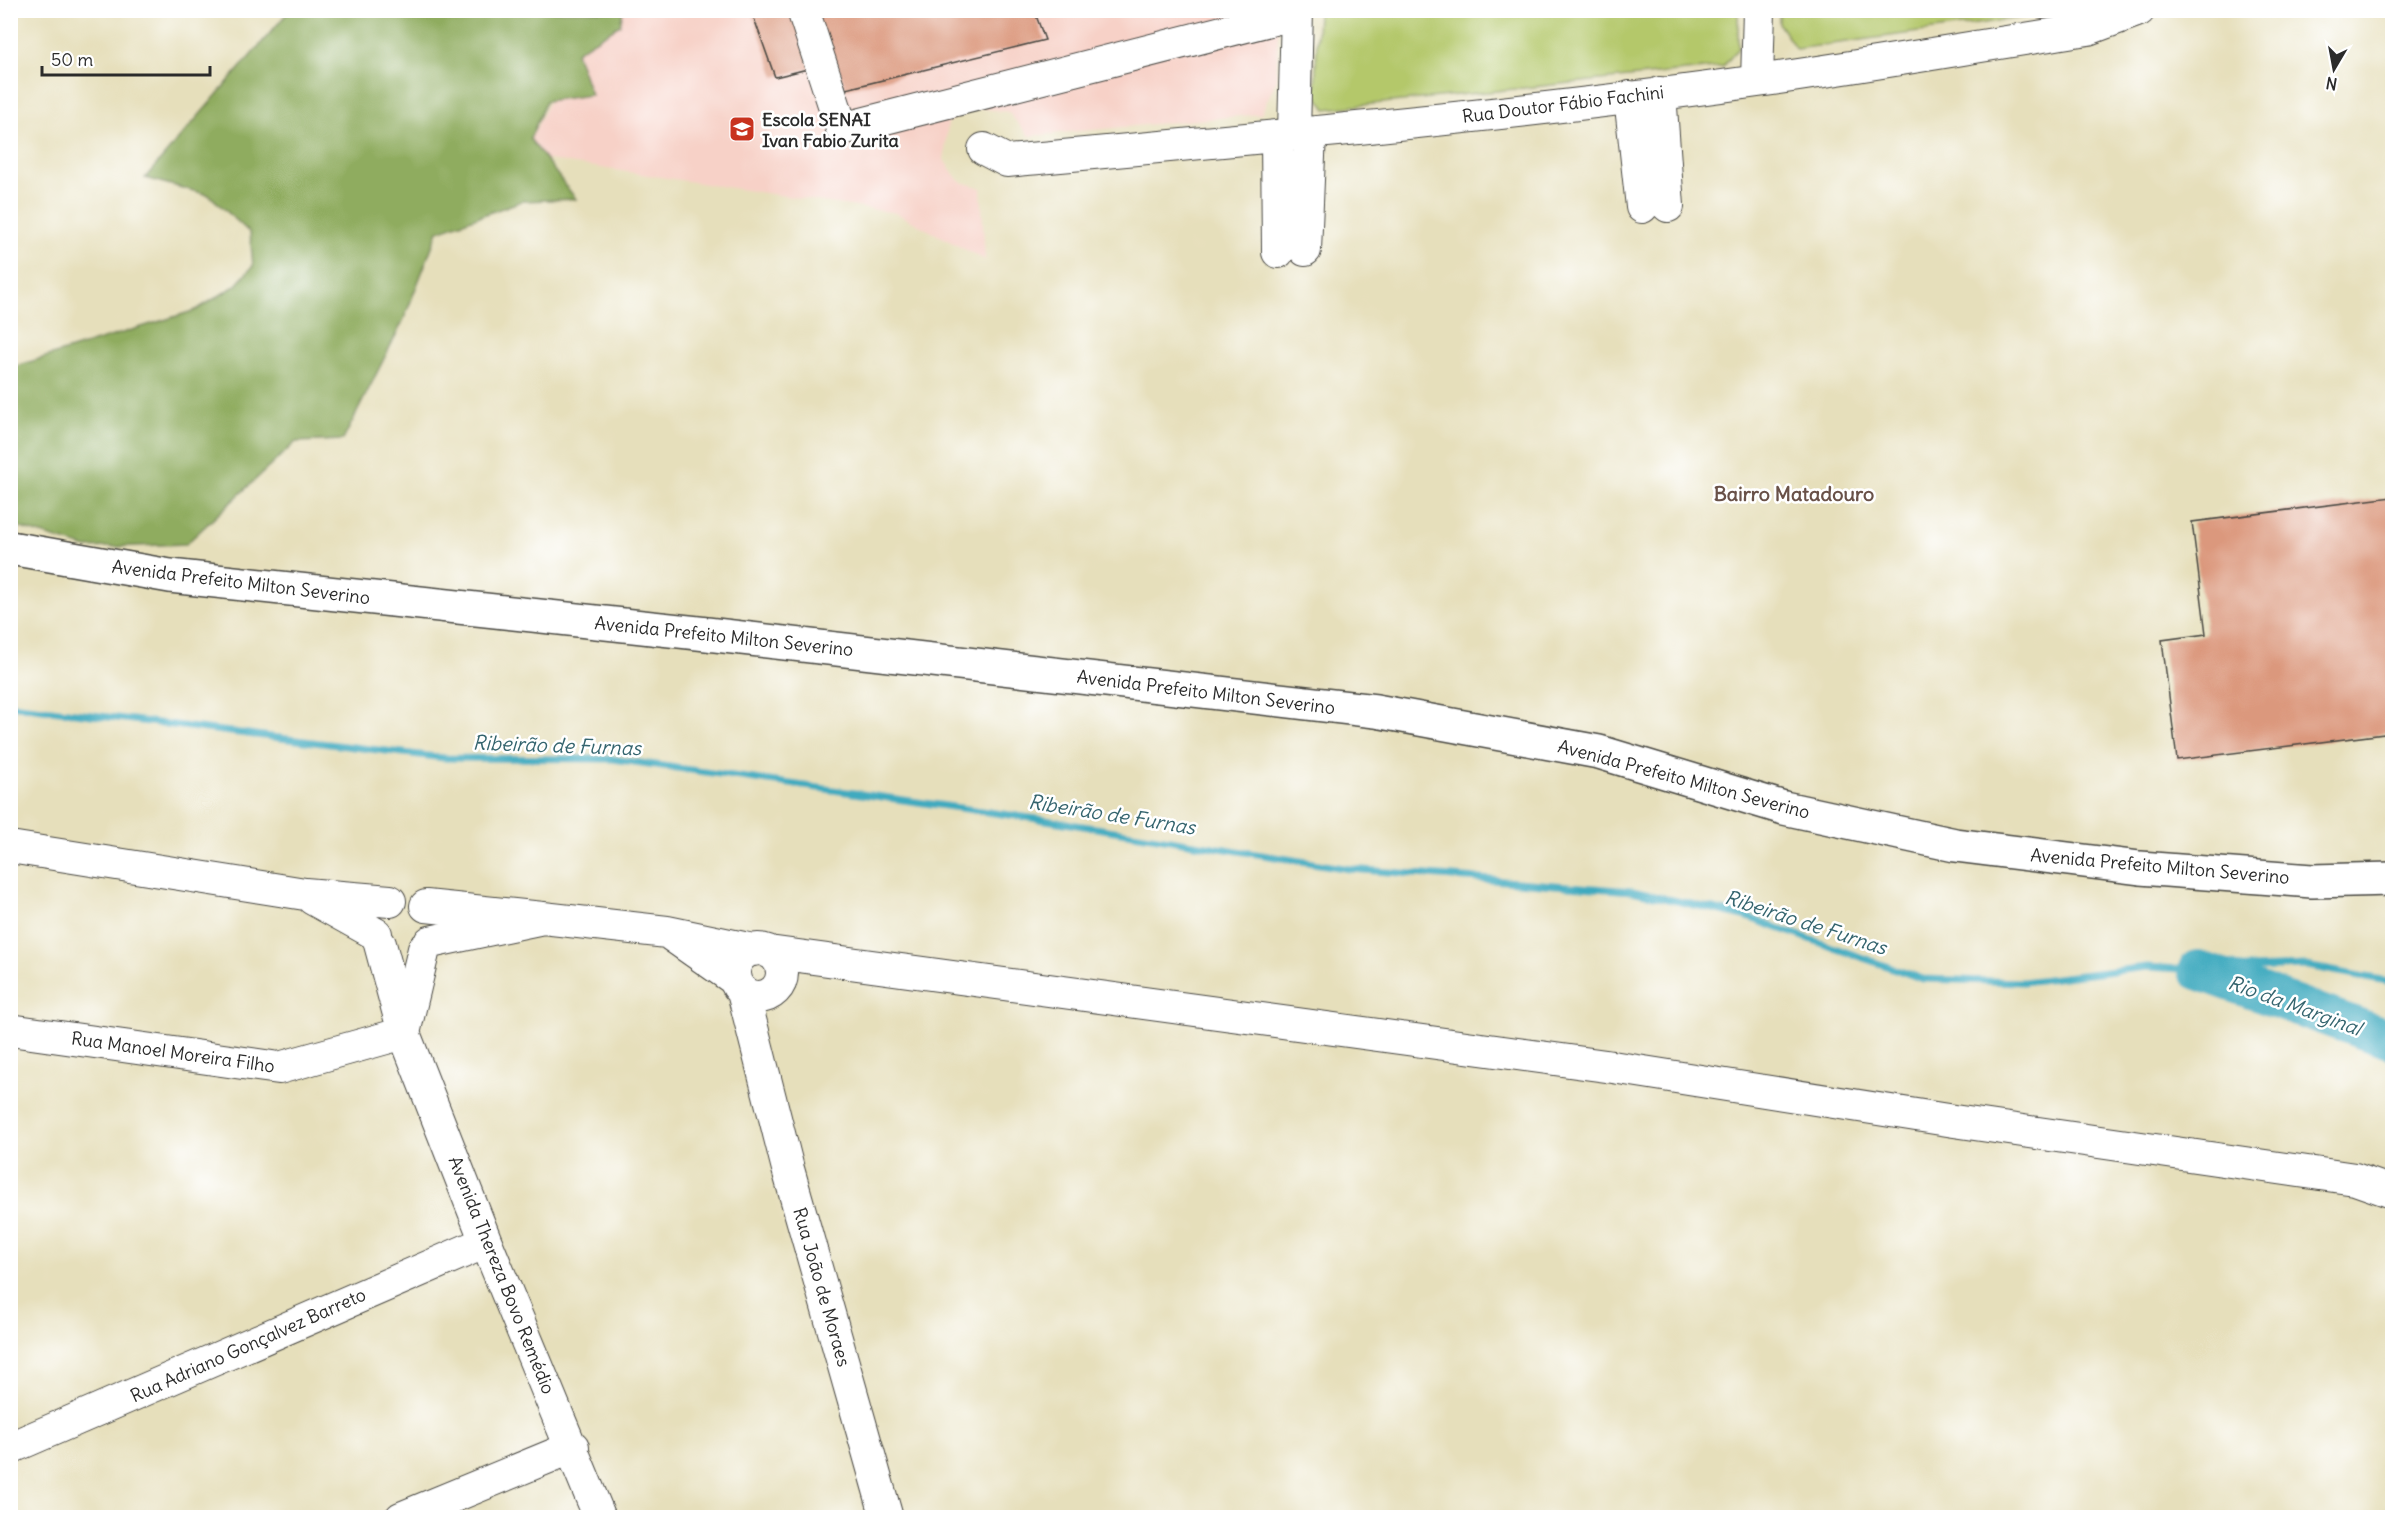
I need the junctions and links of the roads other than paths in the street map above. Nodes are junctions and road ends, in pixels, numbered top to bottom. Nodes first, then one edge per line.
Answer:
1 (803, 10) edge
2 (1759, 10) edge
3 (2139, 10) edge
4 (1297, 12) edge
5 (1757, 81) junction
6 (1645, 95) junction
7 (1294, 134) junction
8 (984, 149) dead end
9 (1655, 206) dead end
10 (1292, 251) dead end
11 (10, 548) edge
12 (10, 847) edge
13 (2392, 879) edge
14 (304, 894) junction
15 (390, 901) junction
16 (426, 906) junction
17 (543, 918) junction
18 (667, 932) junction
19 (378, 939) junction
20 (427, 946) junction
21 (761, 951) junction
22 (856, 963) junction
23 (757, 988) junction
24 (10, 1030) edge
25 (404, 1033) junction
26 (2392, 1175) edge
27 (2355, 1179) junction
28 (2392, 1192) edge
29 (486, 1242) junction
30 (573, 1447) junction
31 (10, 1448) edge
32 (401, 1518) edge
33 (600, 1518) edge
34 (887, 1518) edge

1 - 4 street
2 - 5 street
3 - 5 street, Rua Doutor Fábio Fachini
4 - 7 street
5 - 6 street, Rua Doutor Fábio Fachini
6 - 7 street, Rua Doutor Fábio Fachini
6 - 9 street
7 - 8 street, Rua Doutor Fábio Fachini
7 - 10 street
11 - 13 main road, Avenida Prefeito Milton Severino
12 - 14 street
14 - 15 street
14 - 19 street
15 - 16 street
15 - 19 street
16 - 17 street
16 - 20 street
17 - 18 street
17 - 20 street
18 - 21 street
18 - 23 street
19 - 20 street
19 - 25 street, Avenida Thereza Bovo Remédio
20 - 25 street
21 - 22 street
21 - 23 street
21 - 23 street
22 - 23 street
22 - 27 street
23 - 34 street, Rua João de Moraes
24 - 25 street, Rua Manoel Moreira Filho
25 - 29 street, Avenida Thereza Bovo Remédio
26 - 27 street
27 - 28 street
29 - 30 street, Avenida Thereza Bovo Remédio
29 - 31 street, Rua Adriano Gonçalvez Barreto
30 - 32 street
30 - 33 street, Avenida Thereza Bovo Remédio

